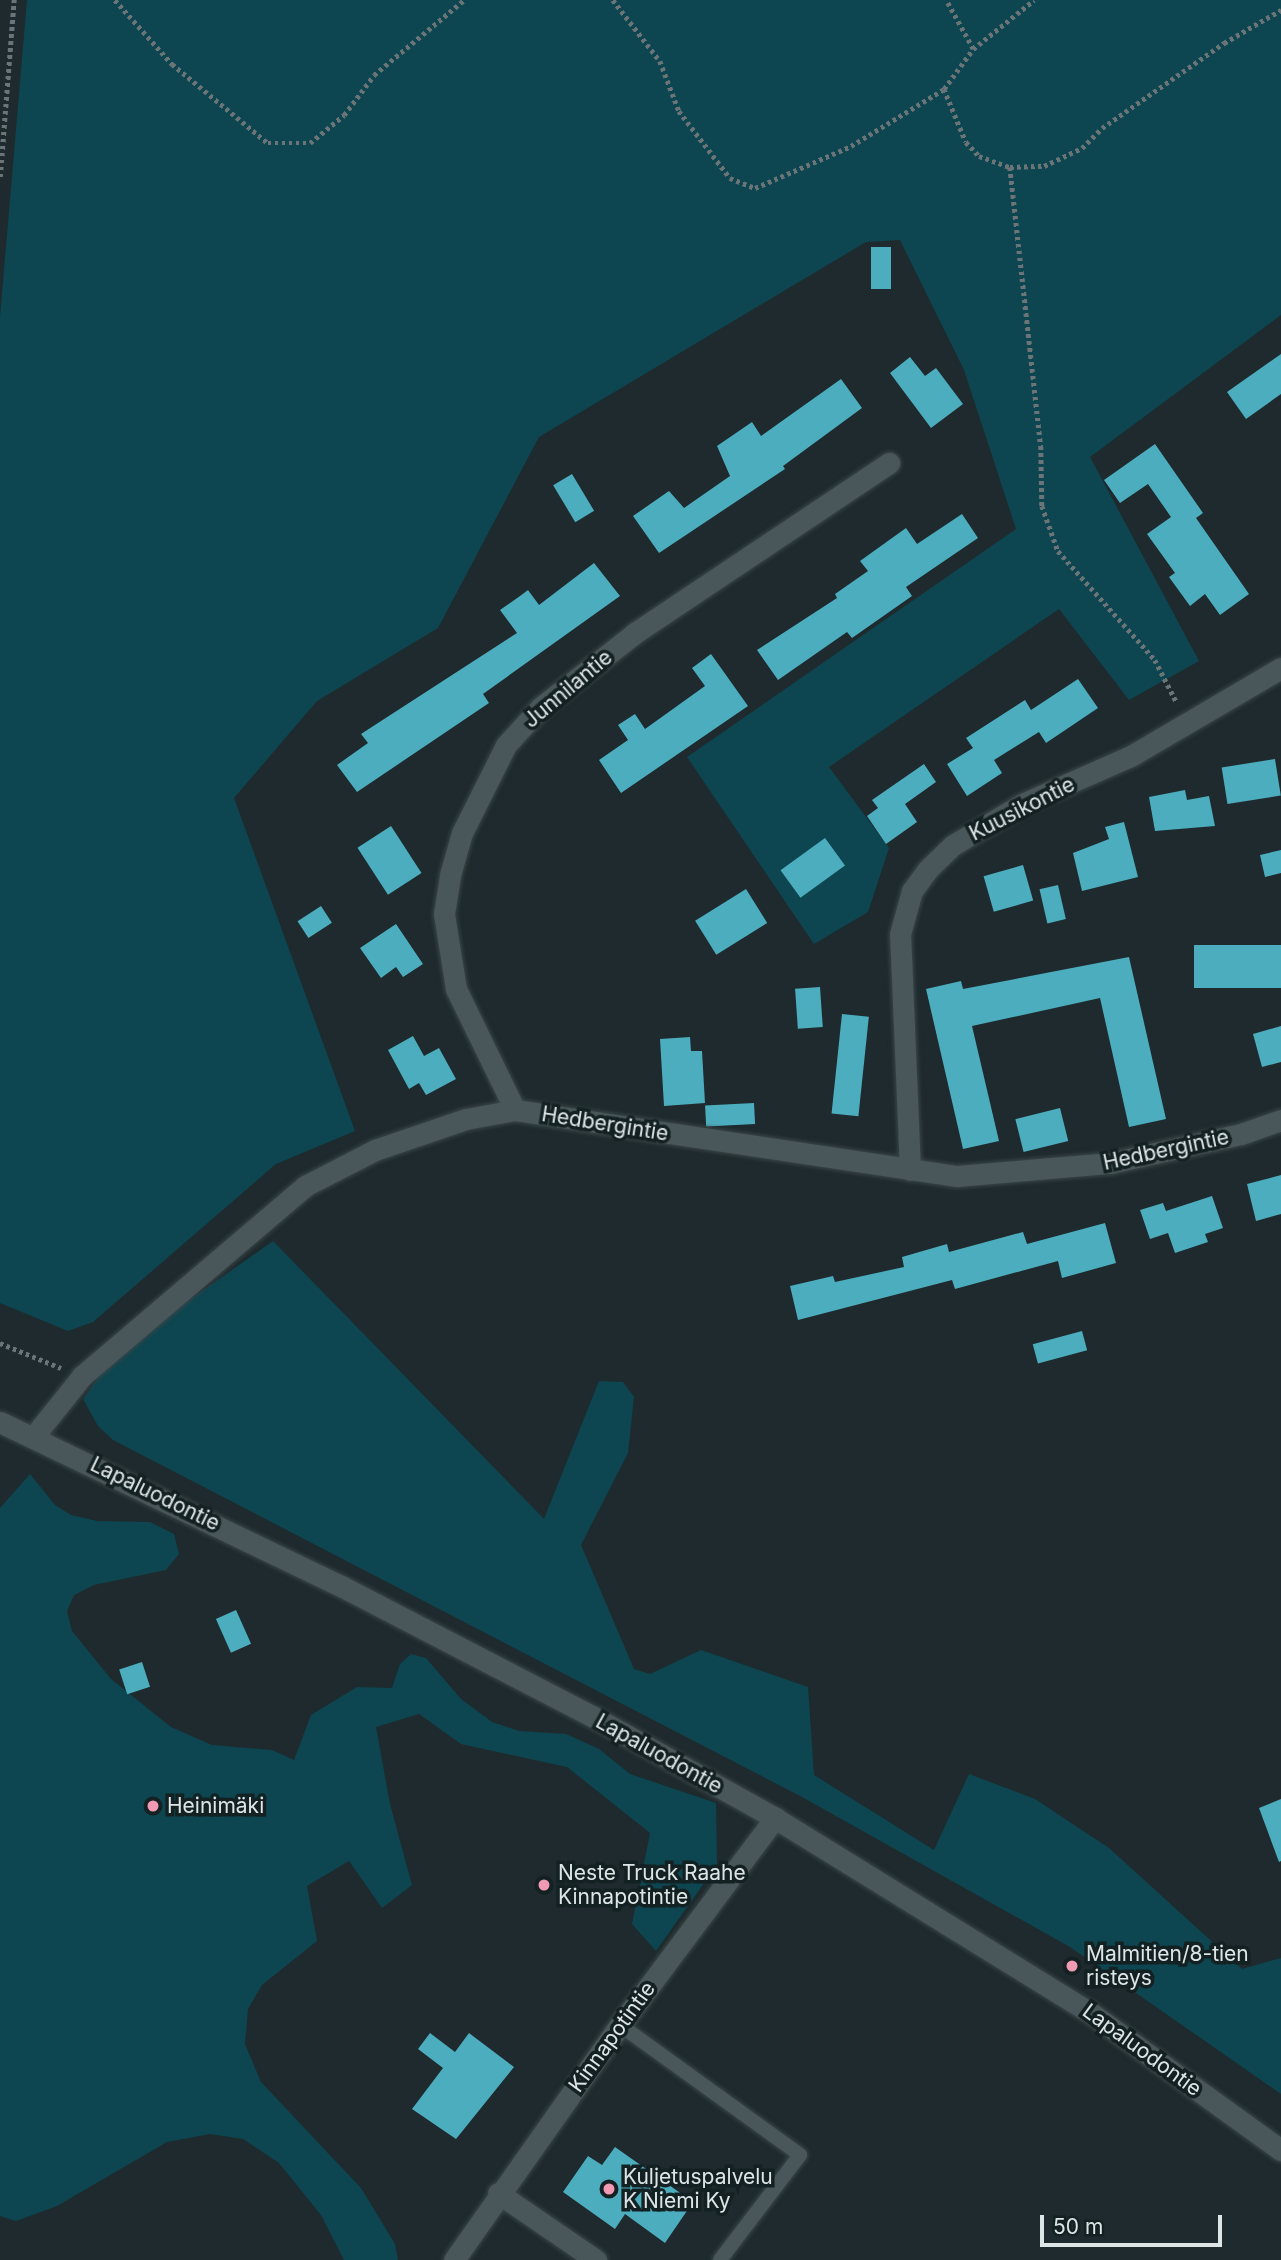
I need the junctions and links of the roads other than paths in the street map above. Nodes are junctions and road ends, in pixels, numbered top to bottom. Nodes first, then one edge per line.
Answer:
1 (889, 463) dead end
2 (1281, 668) edge
3 (515, 1110) junction
4 (1281, 1120) edge
5 (910, 1170) junction
6 (0, 1422) edge
7 (34, 1436) junction
8 (775, 1818) junction
9 (620, 2025) junction
10 (1281, 2150) edge
11 (498, 2193) junction
12 (454, 2260) edge
13 (596, 2260) edge
14 (720, 2260) edge

1 - 3 street, Junnilantie
2 - 5 street, Kuusikontie
3 - 5 street, Hedbergintie
3 - 7 street, Hedbergintie
4 - 5 street, Hedbergintie
6 - 7 street, Lapaluodontie
7 - 8 street, Lapaluodontie
8 - 9 street, Kinnapotintie
8 - 10 street, Lapaluodontie
9 - 11 street, Kinnapotintie
9 - 14 lane
11 - 12 street, Kinnapotintie
11 - 13 street

